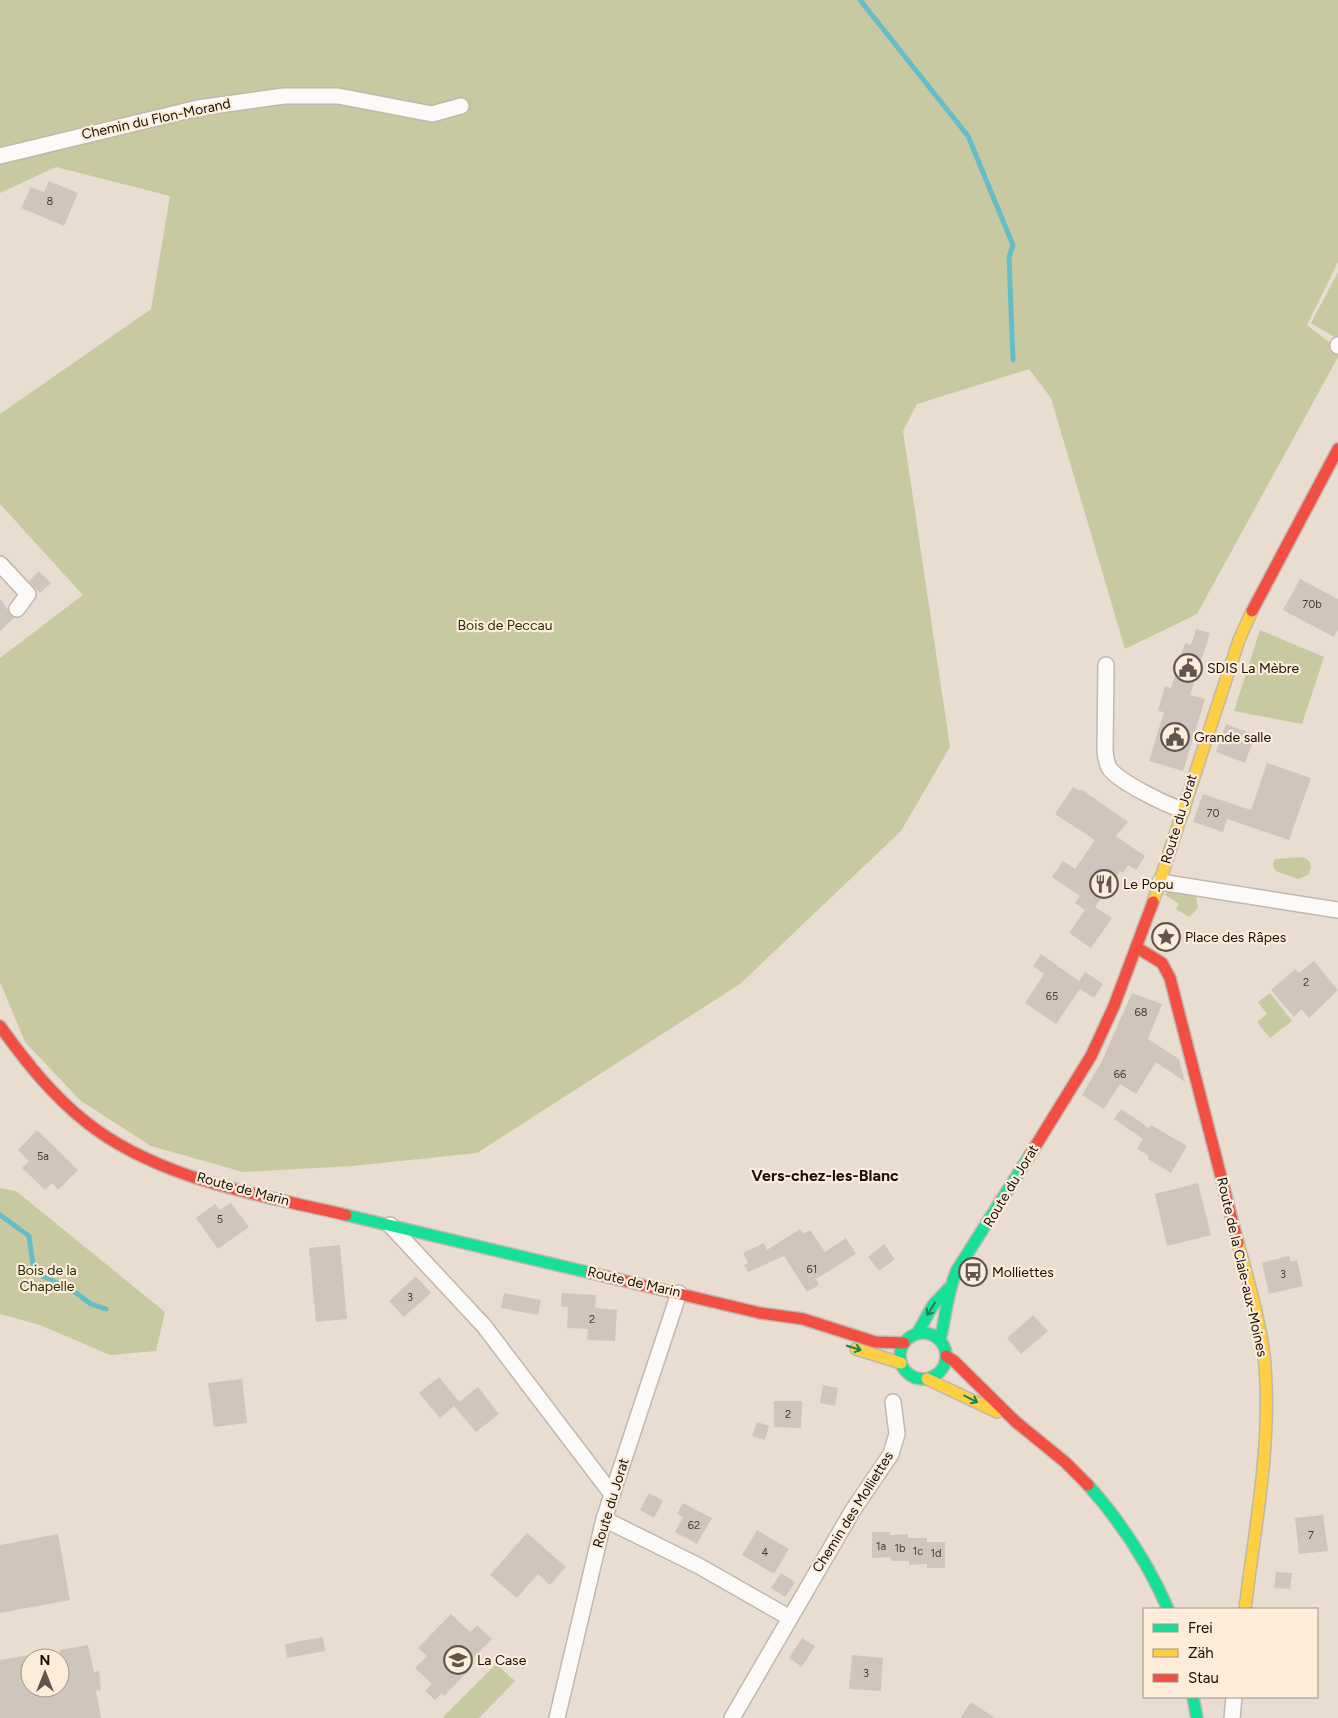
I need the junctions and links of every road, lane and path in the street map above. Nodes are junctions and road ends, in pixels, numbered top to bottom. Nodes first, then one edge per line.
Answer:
1 (461, 106) dead end
2 (0, 156) edge
3 (1338, 449) edge
4 (0, 564) edge
5 (17, 609) dead end
6 (1106, 665) dead end
7 (1182, 810) junction
8 (1160, 882) junction
9 (1338, 910) edge
10 (1136, 947) junction
11 (0, 1026) edge
12 (390, 1225) junction
13 (949, 1288) junction
14 (679, 1293) junction
15 (760, 1313) junction
16 (797, 1330) dead end
17 (917, 1334) junction
18 (940, 1340) junction
19 (904, 1343) junction
20 (843, 1345) dead end
21 (946, 1356) junction
22 (901, 1363) junction
23 (927, 1379) junction
24 (893, 1402) dead end
25 (1017, 1423) junction
26 (611, 1493) junction
27 (604, 1519) junction
28 (1167, 1608) edge
29 (1245, 1608) edge
30 (790, 1618) junction
31 (1194, 1698) edge
32 (1234, 1698) edge
33 (557, 1718) edge
34 (732, 1718) edge
35 (1197, 1718) edge
36 (1232, 1718) edge

1 - 2 street, Chemin du Flon-Morand
3 - 7 street, Route du Jorat
4 - 5 street
6 - 7 street
7 - 8 street, Route du Jorat
8 - 9 street
8 - 10 street, Route du Jorat
10 - 13 street, Route du Jorat
10 - 29 street, Route de la Claie-aux-Moines
11 - 12 street, Route de Marin
12 - 14 street, Route de Marin
12 - 26 street
13 -> 17 street, Route du Jorat
13 - 18 street, Route du Jorat
14 - 15 street, Route de Marin
14 - 26 street, Route du Jorat
15 - 16 street, Route de Marin
15 - 19 street, Route de Marin
17 - 18 street
17 - 19 street
18 - 21 street
19 - 22 street
20 -> 22 street
21 - 23 street
21 - 25 street
22 - 23 street
23 -> 25 street
24 - 30 street, Chemin des Molliettes
25 - 28 street
26 - 27 street, Route du Jorat
27 - 30 street
27 - 33 street, Route du Jorat
30 - 34 street, Chemin des Molliettes
31 - 35 street
32 - 36 street

